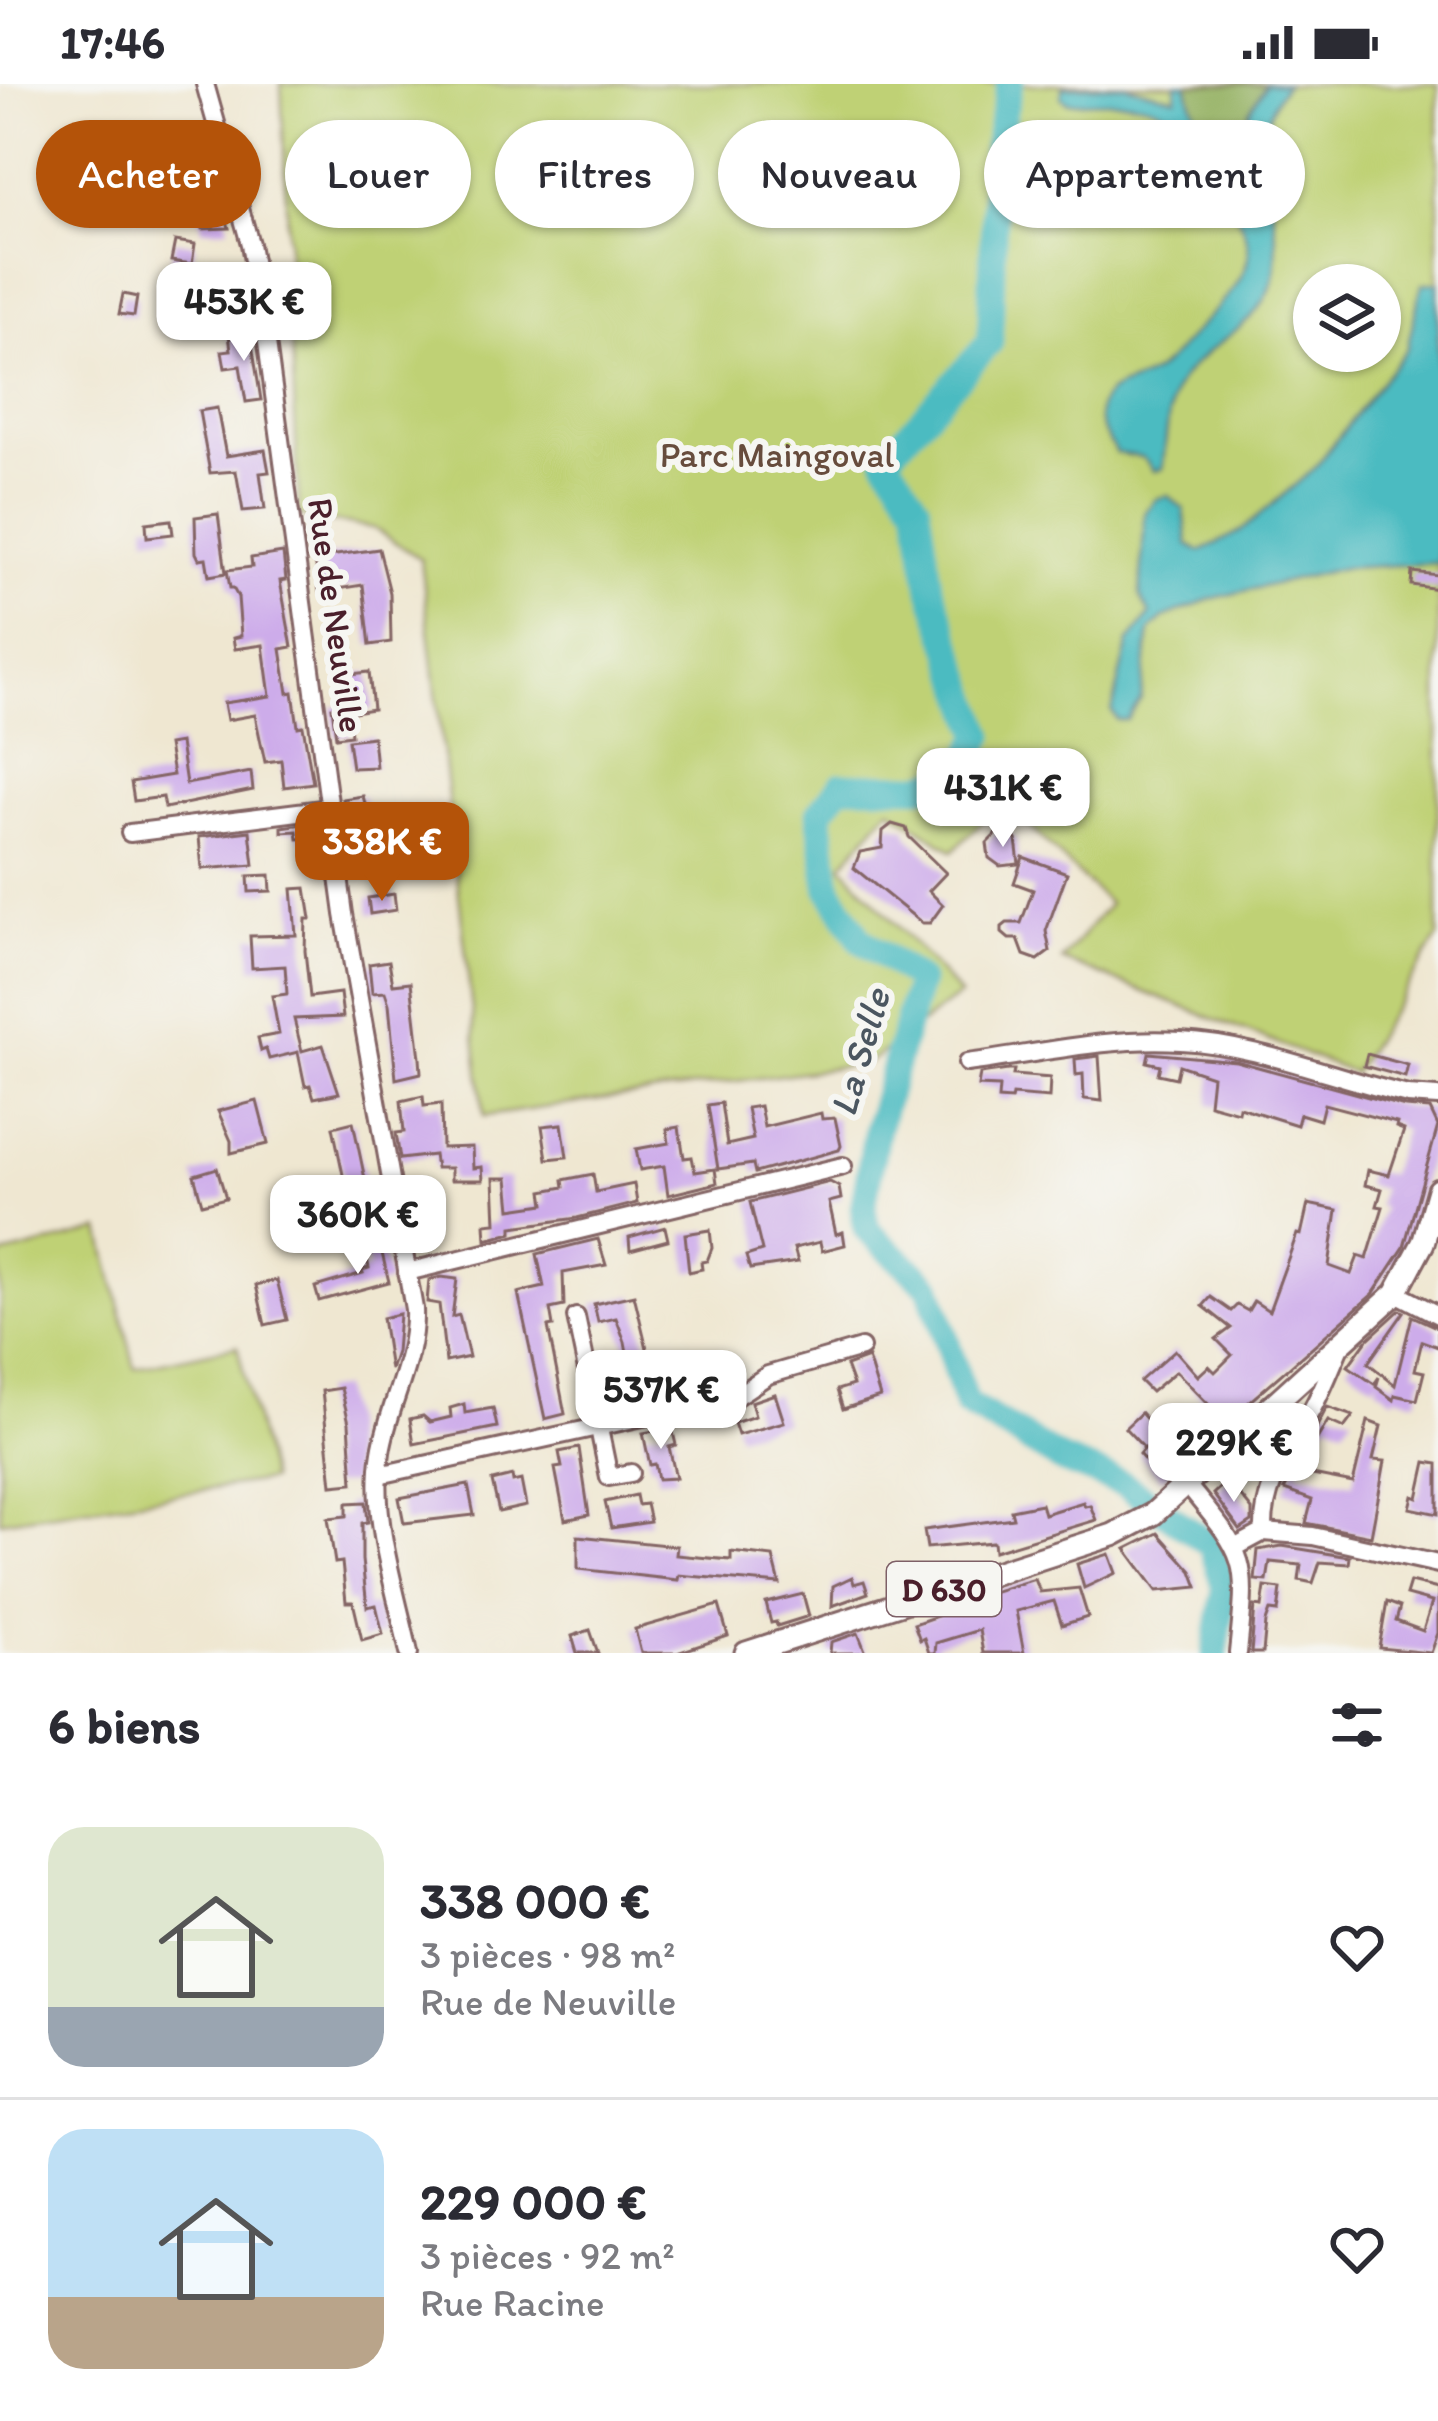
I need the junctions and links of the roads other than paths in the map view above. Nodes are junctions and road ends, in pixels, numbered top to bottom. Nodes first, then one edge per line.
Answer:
1 (205, 84) edge
2 (330, 808) junction
3 (130, 832) dead end
4 (967, 1063) dead end
5 (1438, 1096) edge
6 (843, 1166) dead end
7 (1437, 1199) edge
8 (407, 1272) junction
9 (1396, 1293) junction
10 (1438, 1315) edge
11 (576, 1318) dead end
12 (1341, 1346) junction
13 (861, 1348) dead end
14 (598, 1427) junction
15 (631, 1472) dead end
16 (380, 1475) junction
17 (1181, 1491) junction
18 (1264, 1532) junction
19 (1236, 1547) junction
20 (1438, 1564) edge
21 (409, 1653) edge
22 (746, 1653) edge
23 (1238, 1653) edge

1 - 2 street, Rue de Neuville
2 - 3 street
2 - 8 street, Rue de Neuville
4 - 5 street
6 - 8 street
7 - 9 main road, D 630
8 - 16 street, Rue de Neuville
9 - 10 street
9 - 12 main road, D 630
11 - 14 street
12 - 17 main road, D 630
12 - 18 street
13 - 14 street
14 - 15 street
14 - 16 street
16 - 21 street, Rue de Neuville
17 - 19 street
17 - 22 main road, D 630
18 - 19 street
18 - 20 street
19 - 23 street

